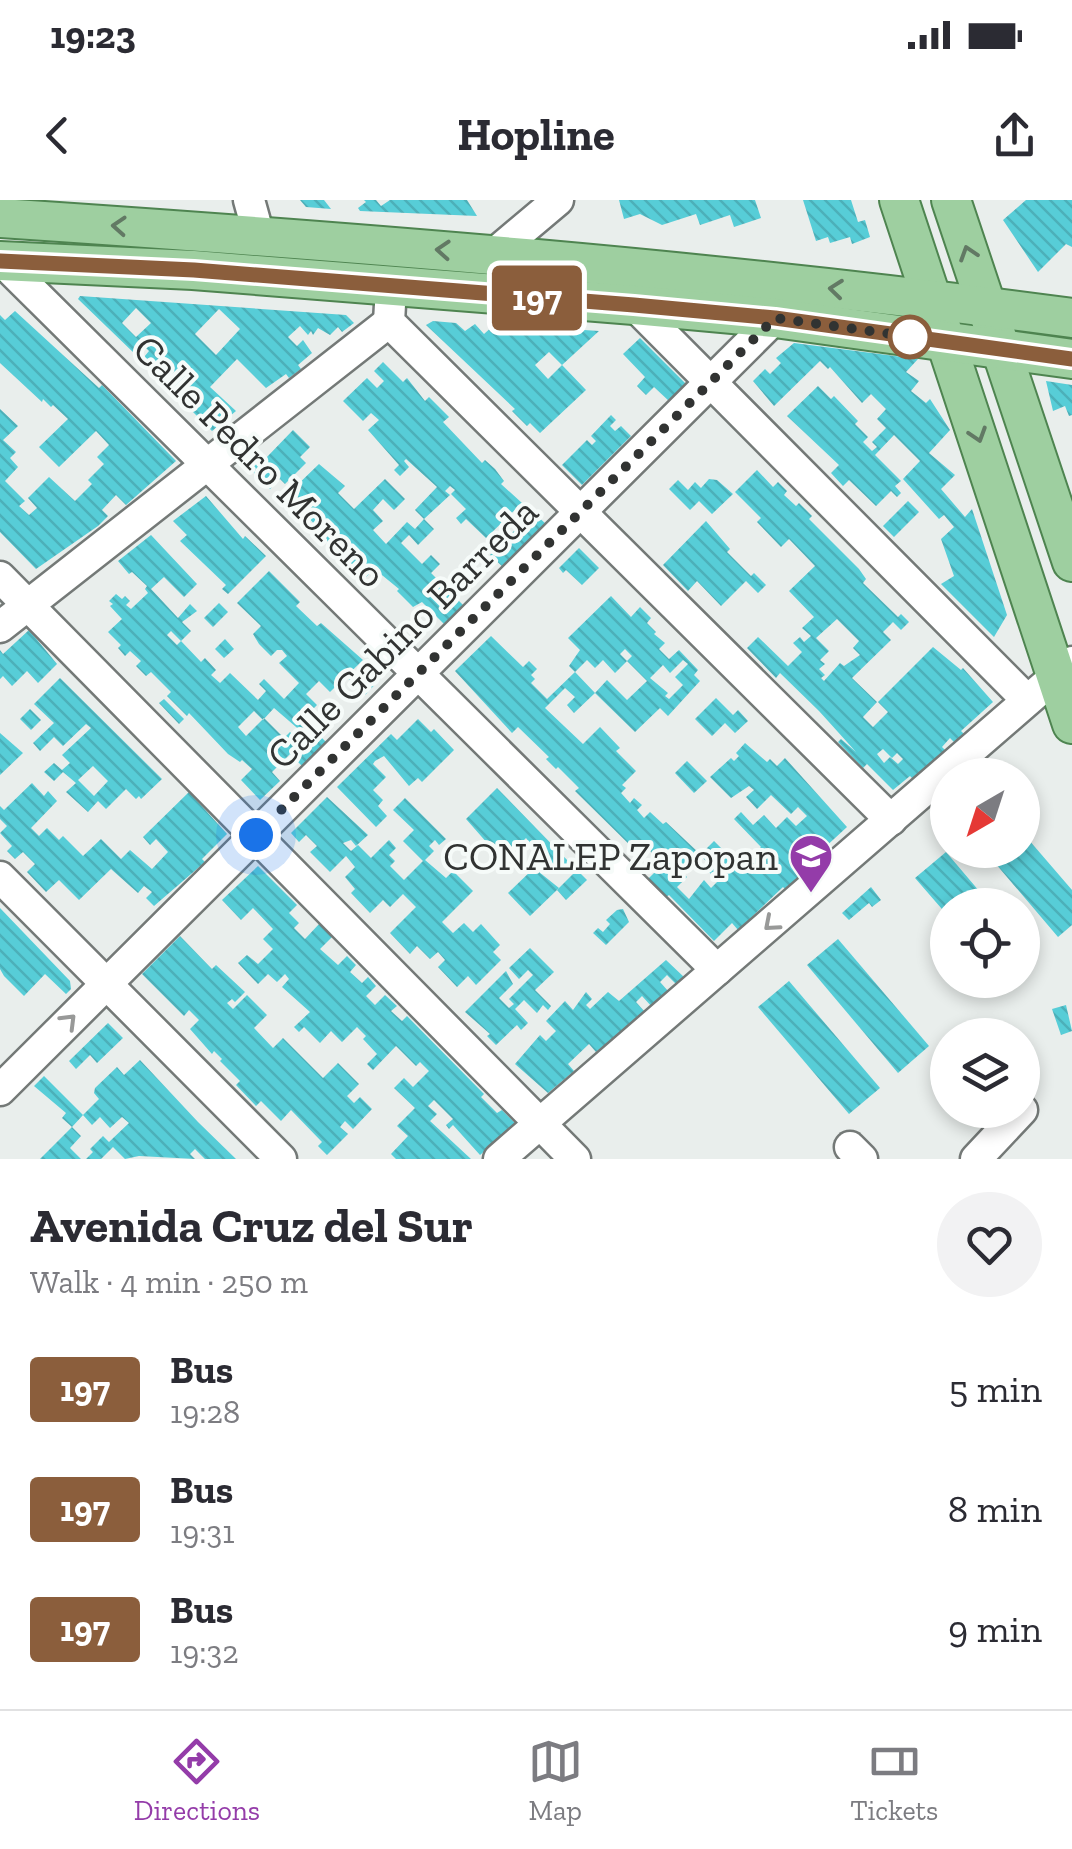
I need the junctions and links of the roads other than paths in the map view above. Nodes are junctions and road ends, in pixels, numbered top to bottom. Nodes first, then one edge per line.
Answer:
1 (558, 200) edge
2 (899, 200) edge
3 (951, 200) edge
4 (0, 218) edge
5 (254, 218) edge
6 (494, 254) junction
7 (1, 261) edge
8 (933, 299) junction
9 (390, 305) junction
10 (634, 305) junction
11 (986, 306) junction
12 (775, 318) junction
13 (1072, 318) edge
14 (948, 342) junction
15 (1000, 349) junction
16 (1072, 359) edge
17 (711, 382) junction
18 (208, 466) junction
19 (580, 512) junction
20 (1072, 562) edge
21 (0, 577) edge
22 (28, 605) junction
23 (0, 627) edge
24 (1064, 668) edge
25 (418, 674) junction
26 (1027, 700) junction
27 (1072, 724) edge
28 (891, 820) junction
29 (256, 835) junction
30 (0, 877) edge
31 (717, 970) junction
32 (105, 985) junction
33 (0, 1090) edge
34 (540, 1124) junction
35 (1005, 1128) edge
36 (281, 1159) edge
37 (499, 1159) edge
38 (575, 1159) edge
39 (976, 1159) edge

1 - 6 street
2 - 8 main road
11 -> 3 main road
5 -> 4 main road
6 -> 5 main road
8 -> 6 main road
7 - 9 main road
7 - 18 street, Calle Pedro Moreno
8 - 11 main road
8 - 14 main road
9 - 10 main road
9 - 18 street
9 - 19 street
10 - 12 main road
10 - 17 street
11 - 13 main road
11 - 15 main road
12 - 14 main road
12 - 17 street, Calle Gabino Barreda
14 - 15 main road
14 -> 24 main road
15 - 16 main road
15 - 20 main road
17 - 19 street, Calle Gabino Barreda
17 - 26 street
18 - 22 street
18 - 25 street, Calle Pedro Moreno
19 - 25 street, Calle Gabino Barreda
19 - 28 street
21 - 22 street
22 - 23 street
22 - 29 street
24 - 26 street
24 - 27 main road
25 - 29 street, Calle Gabino Barreda
25 - 31 street, Calle Pedro Moreno
26 - 28 street
28 -> 31 street
29 - 32 street, Calle Gabino Barreda
29 - 34 street
30 - 32 street
31 - 34 street
33 -> 32 street, Calle Gabino Barreda
32 - 36 street
34 - 37 street
34 - 38 street
35 - 39 street

